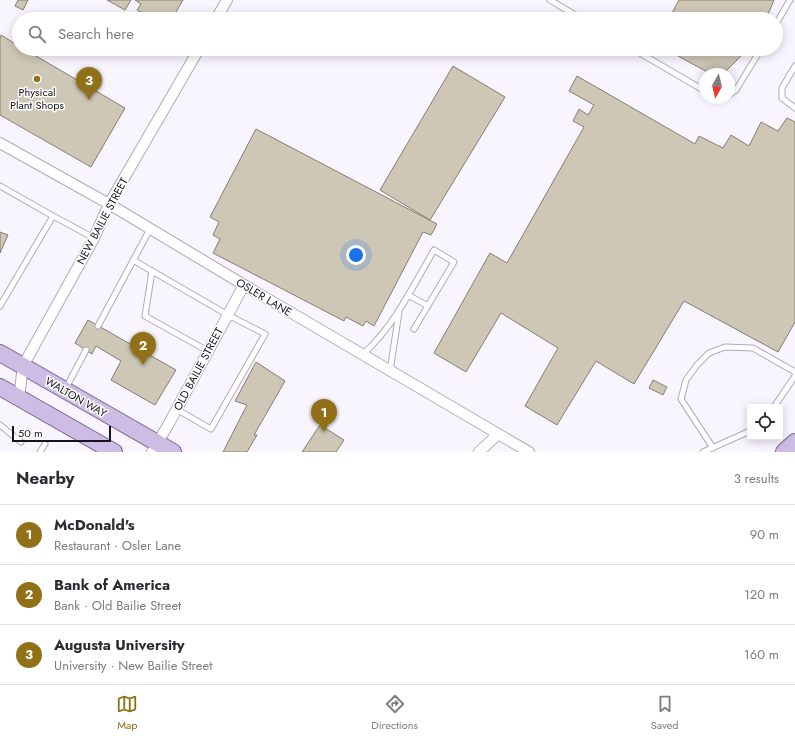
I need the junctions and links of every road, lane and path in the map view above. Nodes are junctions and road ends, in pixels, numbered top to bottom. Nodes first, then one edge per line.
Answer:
1 (227, 0) edge
2 (550, 0) edge
3 (790, 0) edge
4 (220, 12) edge
5 (570, 12) edge
6 (783, 12) edge
7 (195, 56) edge
8 (645, 56) edge
9 (757, 56) edge
10 (795, 66) edge
11 (699, 88) edge
12 (735, 91) edge
13 (795, 108) edge
14 (0, 143) edge
15 (0, 186) edge
16 (109, 204) junction
17 (53, 216) junction
18 (150, 229) junction
19 (94, 238) junction
20 (133, 260) junction
21 (152, 271) junction
22 (244, 285) junction
23 (408, 295) junction
24 (0, 306) edge
25 (428, 306) junction
26 (399, 311) junction
27 (228, 315) junction
28 (98, 326) dead end
29 (414, 329) dead end
30 (86, 350) dead end
31 (208, 351) junction
32 (0, 353) edge
33 (362, 355) junction
34 (23, 366) junction
35 (390, 371) junction
36 (795, 372) edge
37 (795, 376) edge
38 (0, 387) edge
39 (64, 391) junction
40 (19, 398) junction
41 (776, 404) edge
42 (176, 409) junction
43 (0, 425) edge
44 (747, 432) edge
45 (498, 434) junction
46 (21, 442) dead end
47 (795, 442) edge
48 (44, 444) dead end
49 (155, 448) edge
50 (713, 448) junction
51 (40, 452) edge
52 (114, 452) edge
53 (173, 452) edge
54 (480, 452) edge
55 (529, 452) edge
56 (703, 452) edge
57 (784, 452) edge

1 - 4 street
2 - 5 lane
3 - 6 lane
7 - 16 street, NEW BAILIE STREET
8 - 11 lane
9 - 12 lane
10 - 13 lane
14 - 16 street, OSLER LANE
15 - 17 lane
16 - 18 street, OSLER LANE
16 - 19 street, NEW BAILIE STREET
17 - 19 lane
17 - 24 lane
18 - 20 lane
18 - 22 street, OSLER LANE
19 - 34 street, NEW BAILIE STREET
20 - 21 lane
20 - 28 lane
21 - 27 lane
21 - 31 lane
22 - 27 street, OLD BAILIE STREET
22 - 33 street, OSLER LANE
23 - 25 lane
23 - 25 lane
23 - 26 lane
25 - 29 lane
26 - 33 lane
26 - 35 lane
27 - 31 street, OLD BAILIE STREET
27 - 42 lane
30 - 39 lane
31 - 42 street, OLD BAILIE STREET
32 - 34 main road, WALTON WAY
33 - 35 street, OSLER LANE
34 - 39 main road, WALTON WAY
34 - 40 street, NEW BAILIE STREET
35 - 45 street, OSLER LANE
36 - 50 lane
37 - 41 lane
38 - 40 main road
39 - 49 main road, WALTON WAY
40 - 52 main road
42 - 49 street, OLD BAILIE STREET
43 - 46 lane
44 - 50 lane
45 - 54 street
45 - 55 street, OSLER LANE
47 - 57 main road
48 - 51 lane
49 - 53 main road, WALTON WAY
50 - 56 lane

